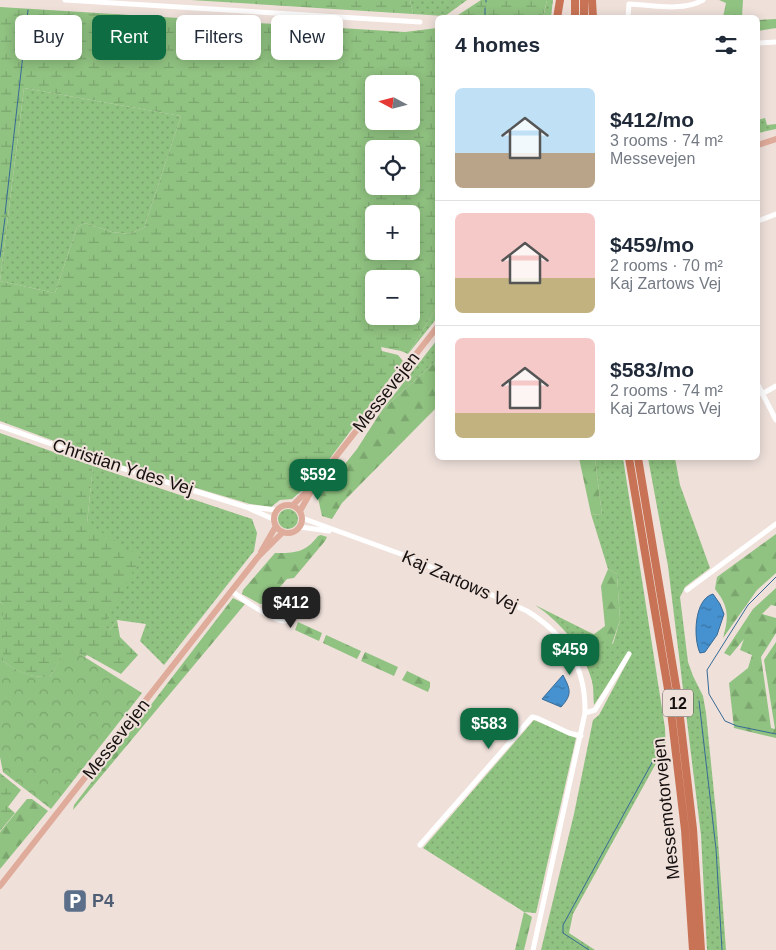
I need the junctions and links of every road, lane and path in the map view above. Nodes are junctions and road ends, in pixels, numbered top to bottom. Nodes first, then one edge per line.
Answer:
1 (65, 0) edge
2 (560, 0) edge
3 (575, 0) edge
4 (584, 0) edge
5 (592, 0) edge
6 (703, 0) edge
7 (558, 15) edge
8 (575, 15) edge
9 (584, 15) edge
10 (593, 15) edge
11 (628, 15) edge
12 (420, 22) dead end
13 (776, 42) edge
14 (760, 43) edge
15 (776, 139) edge
16 (760, 144) edge
17 (776, 214) edge
18 (760, 220) edge
19 (435, 330) edge
20 (776, 386) edge
21 (760, 390) edge
22 (762, 394) junction
23 (776, 420) edge
24 (0, 426) edge
25 (629, 460) edge
26 (638, 460) edge
27 (317, 481) junction
28 (293, 505) junction
29 (246, 507) junction
30 (276, 510) junction
31 (300, 511) junction
32 (302, 518) junction
33 (273, 519) junction
34 (776, 524) edge
35 (276, 526) junction
36 (300, 526) junction
37 (283, 532) junction
38 (340, 532) junction
39 (258, 557) junction
40 (687, 590) dead end
41 (232, 591) junction
42 (485, 591) junction
43 (482, 597) dead end
44 (266, 612) junction
45 (629, 654) dead end
46 (585, 713) junction
47 (581, 736) junction
48 (420, 845) dead end
49 (0, 886) edge
50 (533, 950) edge
51 (693, 950) edge
52 (701, 950) edge

1 - 12 street
2 - 7 highway
3 - 8 highway
4 - 9 highway
5 - 10 highway
6 - 11 street
13 - 14 street
15 - 16 main road
17 - 18 street
19 - 27 main road, Messevejen
20 - 22 street
21 - 22 street
22 - 23 street
24 - 29 street, Christian Ydes Vej
25 - 51 highway, Messemotorvejen / 12
26 - 52 highway, Messemotorvejen / 12
27 - 28 main road, Messevejen
27 - 31 main road, Messevejen
28 - 30 main road
28 - 31 main road
29 - 30 street, Christian Ydes Vej
29 - 33 street, Christian Ydes Vej
30 - 33 main road
31 - 32 main road
32 - 36 main road
32 - 38 street, Kaj Zartows Vej
33 - 35 main road
34 - 40 street
35 - 37 main road
35 - 39 main road, Messevejen
36 - 37 main road
36 - 38 street, Kaj Zartows Vej
37 - 39 main road, Messevejen
38 - 42 street, Kaj Zartows Vej
39 - 41 main road, Messevejen
41 - 44 street
41 - 49 main road, Messevejen
42 - 43 street
42 - 46 street, Kaj Zartows Vej
44 - 44 street
45 - 46 street
46 - 47 street, Kaj Zartows Vej
47 - 48 street
47 - 50 street, Kaj Zartows Vej

